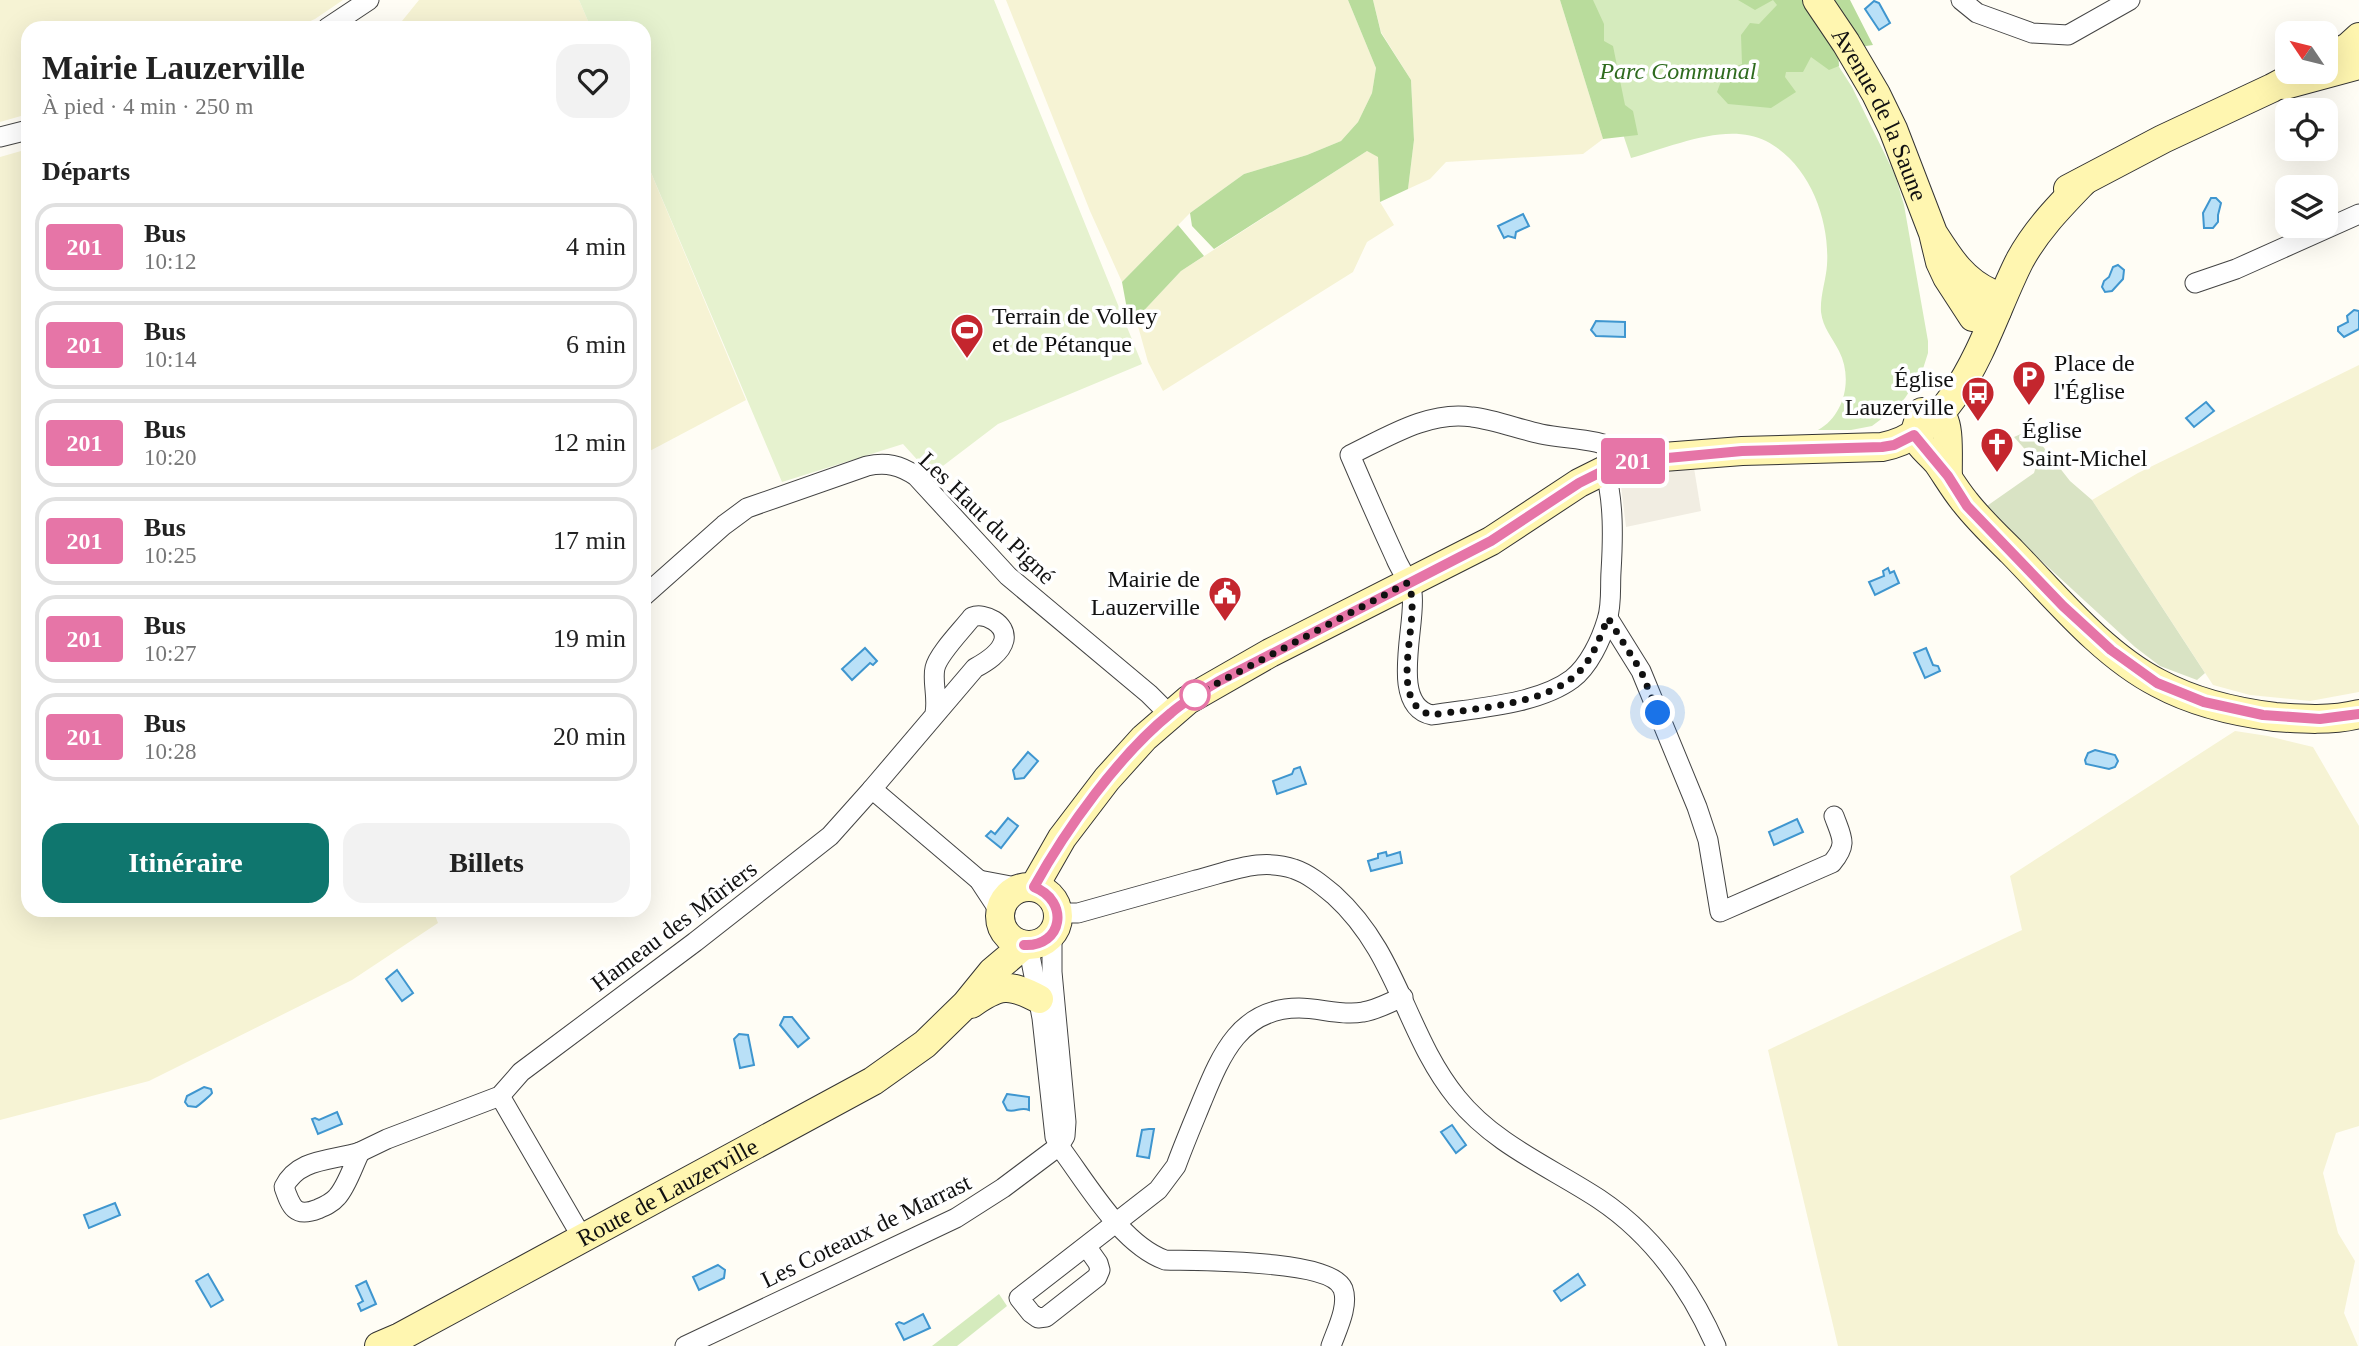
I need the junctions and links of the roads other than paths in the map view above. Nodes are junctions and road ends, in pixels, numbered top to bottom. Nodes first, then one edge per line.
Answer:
1 (369, 0) edge
2 (1817, 0) edge
3 (1961, 0) edge
4 (2130, 0) edge
5 (338, 21) edge
6 (2359, 37) edge
7 (2338, 52) edge
8 (2359, 65) edge
9 (2280, 84) edge
10 (2272, 88) junction
11 (21, 132) edge
12 (0, 137) edge
13 (2359, 214) edge
14 (2196, 284) dead end
15 (1989, 307) junction
16 (1925, 421) junction
17 (1617, 466) junction
18 (1407, 583) junction
19 (651, 590) edge
20 (1608, 618) junction
21 (934, 713) junction
22 (1169, 714) junction
23 (2359, 714) edge
24 (872, 789) junction
25 (1834, 816) dead end
26 (979, 880) junction
27 (1028, 888) junction
28 (1000, 917) junction
29 (1040, 934) junction
30 (1403, 997) junction
31 (1039, 999) junction
32 (947, 1022) junction
33 (500, 1096) junction
34 (1059, 1146) junction
35 (360, 1152) dead end
36 (1117, 1223) junction
37 (583, 1239) junction
38 (1086, 1247) dead end
39 (379, 1346) edge
40 (685, 1346) edge
41 (1331, 1346) edge
42 (1716, 1346) edge

1 - 5 street
2 - 15 street, Avenue de la Saune
3 - 4 street
6 - 7 street
8 - 10 street
9 - 10 street
10 - 15 street
11 - 12 street
13 - 14 street
15 - 16 street
16 - 17 street
16 - 23 street
17 - 18 street
17 - 18 street
17 - 20 street
18 - 20 street
18 - 22 street
19 - 22 street, Les Haut du Pigné
20 - 25 street
21 - 21 street, Hameau des Mûriers
21 - 24 street, Hameau des Mûriers
22 - 27 street
24 - 26 street
24 - 33 street, Hameau des Mûriers
26 - 27 street
26 - 28 street
27 - 28 street
27 - 29 street
28 - 29 street
28 - 32 street, Route de Lauzerville
29 - 30 street
29 - 31 street
29 - 32 street, Route de Lauzerville
29 - 34 street
30 - 36 street
30 - 42 street
31 - 32 street
31 - 34 street
32 - 37 street, Route de Lauzerville
33 - 35 street, Hameau des Mûriers
33 - 37 street
34 - 36 street
34 - 40 street, Les Coteaux de Marrast
36 - 38 street
36 - 41 street
37 - 39 street, Route de Lauzerville

